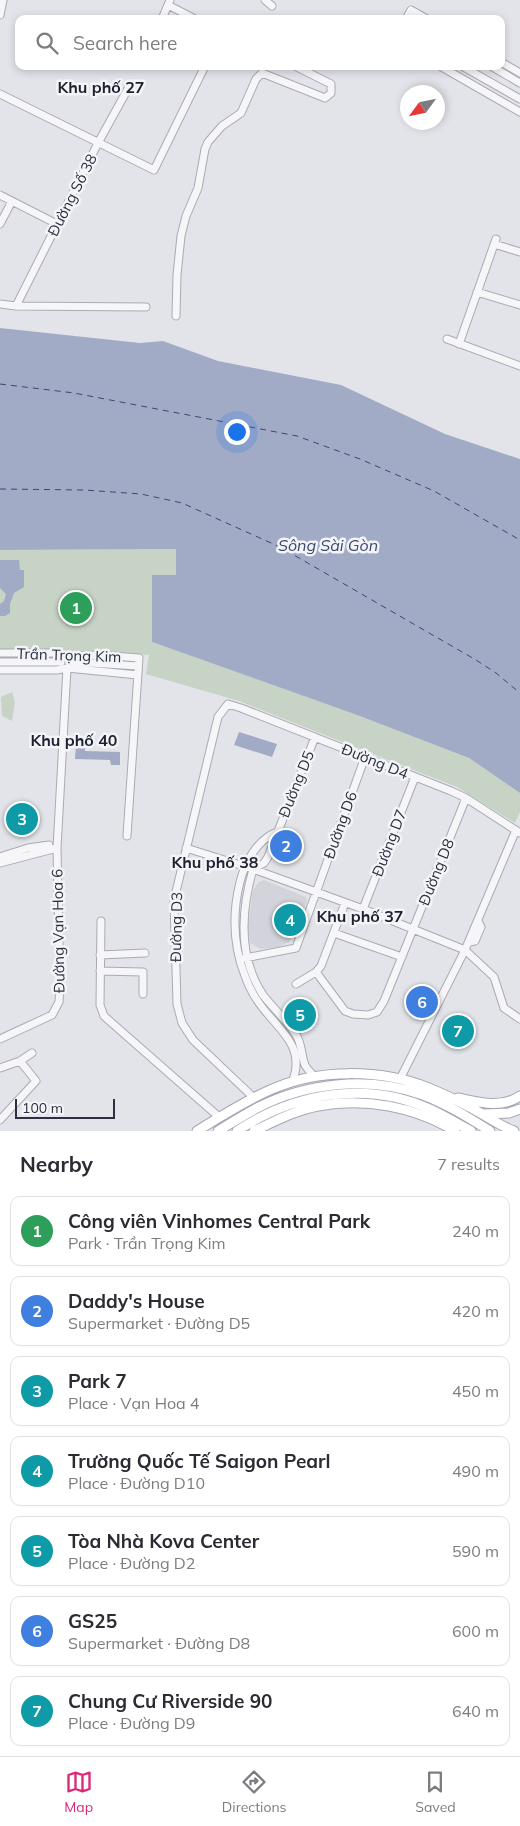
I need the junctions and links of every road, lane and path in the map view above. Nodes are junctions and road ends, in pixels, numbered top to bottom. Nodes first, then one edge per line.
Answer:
1 (3, 0) edge
2 (266, 0) edge
3 (169, 3) edge
4 (272, 6) dead end
5 (0, 15) edge
6 (164, 15) edge
7 (188, 15) edge
8 (409, 15) edge
9 (420, 15) edge
10 (505, 64) edge
11 (202, 70) edge
12 (262, 70) edge
13 (265, 70) edge
14 (303, 70) edge
15 (447, 70) edge
16 (469, 70) edge
17 (498, 70) edge
18 (520, 73) edge
19 (520, 83) edge
20 (130, 85) dead end
21 (0, 94) edge
22 (520, 99) edge
23 (520, 112) edge
24 (98, 143) junction
25 (0, 195) edge
26 (12, 201) junction
27 (0, 224) edge
28 (57, 224) junction
29 (520, 252) edge
30 (477, 292) junction
31 (0, 304) edge
32 (520, 305) edge
33 (16, 306) junction
34 (146, 306) dead end
35 (176, 316) dead end
36 (447, 340) dead end
37 (460, 344) junction
38 (520, 366) edge
39 (0, 653) edge
40 (68, 656) junction
41 (0, 662) edge
42 (61, 662) junction
43 (74, 662) junction
44 (138, 666) junction
45 (68, 668) junction
46 (0, 670) edge
47 (138, 674) junction
48 (228, 704) joint
49 (315, 737) junction
50 (365, 757) junction
51 (415, 777) junction
52 (466, 798) junction
53 (277, 832) junction
54 (518, 832) edge
55 (127, 836) dead end
56 (57, 846) junction
57 (186, 848) junction
58 (0, 857) edge
59 (0, 863) edge
60 (244, 866) junction
61 (253, 869) junction
62 (316, 893) junction
63 (345, 903) junction
64 (363, 910) junction
65 (101, 921) dead end
66 (413, 929) junction
67 (334, 933) junction
68 (465, 950) junction
69 (145, 953) dead end
70 (100, 955) junction
71 (402, 957) junction
72 (243, 959) junction
73 (100, 971) junction
74 (316, 972) junction
75 (296, 984) dead end
76 (143, 994) dead end
77 (274, 1015) junction
78 (520, 1019) edge
79 (0, 1039) edge
80 (32, 1052) dead end
81 (20, 1061) junction
82 (0, 1068) edge
83 (315, 1077) junction
84 (400, 1079) junction
85 (292, 1082) junction
86 (444, 1095) junction
87 (520, 1096) edge
88 (254, 1098) junction
89 (520, 1109) edge
90 (483, 1114) junction
91 (219, 1118) junction
92 (0, 1120) edge
93 (228, 1125) junction
94 (198, 1131) edge
95 (218, 1131) edge
96 (237, 1131) edge
97 (254, 1131) edge
98 (456, 1131) edge
99 (471, 1131) edge
100 (490, 1131) edge
101 (514, 1131) edge

1 - 5 street
2 - 4 street
3 - 6 street
3 - 7 street
8 - 9 street
10 - 18 street
11 - 24 street
12 - 35 street
13 - 14 street
15 - 23 street
16 - 22 street
17 - 19 street
20 - 24 street, Đường Số 38
21 - 24 street
24 - 28 street, Đường Số 38
25 - 26 street
26 - 27 street
26 - 28 street
28 - 33 street, Đường Số 38
29 - 30 street
30 - 32 street
30 - 37 street
31 - 33 street
33 - 34 street
36 - 37 street
37 - 38 street
39 - 40 street, Trần Trọng Kim
40 - 42 street
40 - 43 street
40 - 44 street, Trần Trọng Kim
41 - 42 street, Trần Trọng Kim
42 - 45 street
43 - 44 street, Trần Trọng Kim
43 - 45 street
44 - 47 street
45 - 46 street, Trần Trọng Kim
45 - 47 street, Trần Trọng Kim
45 - 56 street, Đường Vạn Hoa 6
47 - 55 street
48 - 49 street, Đường D4
48 - 57 street, Đường D3
49 - 50 street, Đường D4
49 - 53 street, Đường D5
50 - 51 street, Đường D4
50 - 62 street, Đường D6
51 - 52 street, Đường D4
51 - 64 street, Đường D7
52 - 54 street, Đường D4
52 - 66 street, Đường D8
53 - 60 street, Đường D5
53 - 61 street, Đường D5
54 - 68 street
56 - 58 street
56 - 59 street
56 - 79 street, Đường Vạn Hoa 6
57 - 60 street
57 - 88 street, Đường D3
60 - 61 street
60 - 72 street
61 - 62 street
61 - 72 street
62 - 63 street
62 - 72 street, Đường D6
63 - 64 street
63 - 67 street
64 - 66 street
65 - 70 street
66 - 68 street
66 - 71 street, Đường D8
67 - 71 street
67 - 74 street
68 - 78 street
68 - 84 street
69 - 70 street
70 - 73 street
71 - 74 street, Đường D8
72 - 77 street
73 - 76 street
73 - 91 street
74 - 75 street
77 - 83 street
77 - 85 street
80 - 81 street
81 - 82 street
81 - 92 street
83 - 84 main road
83 - 85 main road
84 - 86 main road
85 - 88 main road
86 - 87 main road
86 - 90 main road
88 - 91 main road
89 - 90 main road
90 - 101 main road
91 - 93 main road
91 - 94 main road
93 - 95 main road
93 - 100 main road
96 - 99 main road
97 - 98 main road

